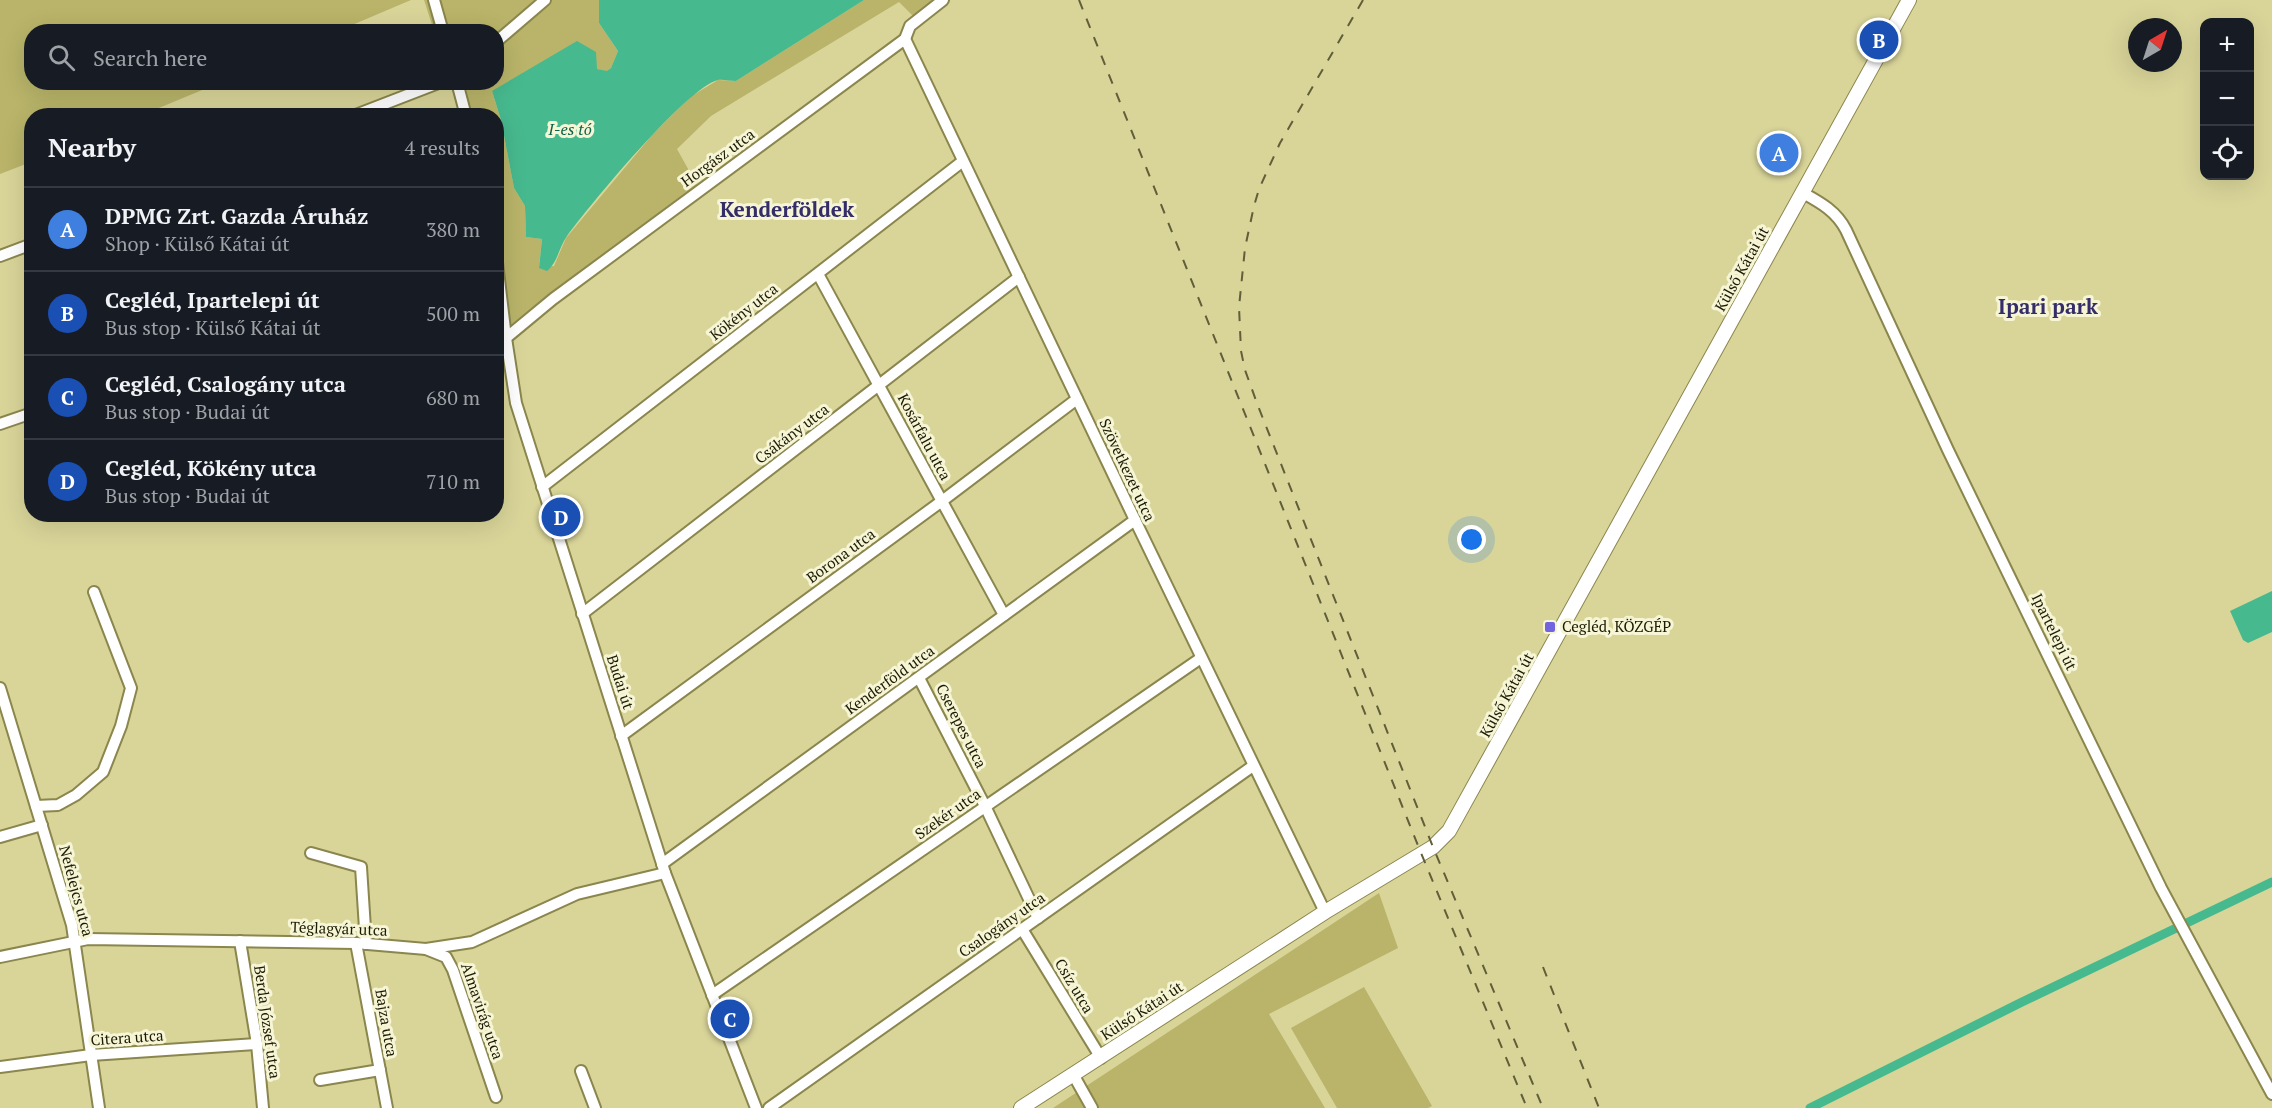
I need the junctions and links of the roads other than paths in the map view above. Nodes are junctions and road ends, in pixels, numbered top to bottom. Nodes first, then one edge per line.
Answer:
1 (434, 0) edge
2 (545, 0) edge
3 (943, 0) edge
4 (1910, 0) edge
5 (441, 24) edge
6 (504, 35) edge
7 (905, 39) junction
8 (420, 90) edge
9 (459, 90) edge
10 (374, 108) edge
11 (464, 108) edge
12 (963, 161) junction
13 (1803, 193) junction
14 (24, 247) edge
15 (0, 256) edge
16 (818, 274) junction
17 (1019, 277) junction
18 (504, 328) edge
19 (506, 338) junction
20 (880, 386) junction
21 (1077, 399) junction
22 (24, 415) edge
23 (0, 424) edge
24 (542, 487) junction
25 (942, 501) junction
26 (1135, 520) junction
27 (94, 592) dead end
28 (582, 614) junction
29 (1004, 615) junction
30 (1201, 657) junction
31 (919, 678) junction
32 (0, 689) edge
33 (621, 736) junction
34 (1253, 766) junction
35 (36, 806) junction
36 (985, 806) junction
37 (42, 825) junction
38 (0, 837) edge
39 (311, 853) dead end
40 (664, 868) junction
41 (1325, 912) junction
42 (1038, 918) junction
43 (1022, 929) junction
44 (74, 941) junction
45 (240, 941) junction
46 (361, 943) junction
47 (426, 949) junction
48 (0, 957) edge
49 (712, 995) junction
50 (257, 1044) junction
51 (91, 1055) junction
52 (1101, 1058) junction
53 (0, 1067) edge
54 (380, 1070) junction
55 (581, 1071) dead end
56 (1074, 1076) junction
57 (320, 1080) dead end
58 (2272, 1094) edge
59 (496, 1097) dead end
60 (99, 1108) edge
61 (263, 1108) edge
62 (387, 1108) edge
63 (595, 1108) edge
64 (756, 1108) edge
65 (769, 1108) edge
66 (1021, 1108) edge
67 (1092, 1108) edge

1 - 5 street
2 - 6 street
3 - 7 street, Horgász utca
4 - 13 main road, Külső Kátai út
7 - 12 street, Szövetkezet utca
7 - 19 street, Horgász utca
8 - 10 street
9 - 11 street
12 - 16 street, Kökény utca
12 - 17 street, Szövetkezet utca
13 - 41 main road, Külső Kátai út
13 - 58 street, Ipartelepi út
14 - 15 street
16 - 20 street, Kosárfalu utca
16 - 24 street, Kökény utca
17 - 20 street, Csákány utca
17 - 21 street, Szövetkezet utca
18 - 19 street, Budai út
19 - 24 street, Budai út
20 - 25 street, Kosárfalu utca
20 - 28 street, Csákány utca
21 - 25 street, Borona utca
21 - 26 street, Szövetkezet utca
22 - 23 street
24 - 28 street, Budai út
25 - 29 street, Kosárfalu utca
25 - 33 street, Borona utca
26 - 29 street, Kenderföld utca
26 - 30 street, Szövetkezet utca
27 - 35 street
28 - 33 street, Budai út
29 - 31 street, Kenderföld utca
30 - 34 street, Szövetkezet utca
30 - 36 street, Szekér utca
31 - 36 street, Cserepes utca
31 - 40 street, Kenderföld utca
32 - 35 street, Nefelejcs utca
33 - 40 street, Budai út
34 - 41 street, Szövetkezet utca
34 - 42 street, Csalogány utca
35 - 37 street, Nefelejcs utca
36 - 42 street, Cserepes utca
36 - 49 street, Szekér utca
37 - 38 street
37 - 44 street, Nefelejcs utca
39 - 46 street, Bajza utca
40 - 47 street, Téglagyár utca
40 - 49 street, Budai út
41 - 52 main road, Külső Kátai út
42 - 43 street, Csalogány utca
43 - 52 street, Csíz utca
43 - 65 street, Csalogány utca
44 - 45 street, Téglagyár utca
44 - 48 street, Téglagyár utca
44 - 51 street, Nefelejcs utca
45 - 46 street, Téglagyár utca
45 - 50 street, Berda József utca
46 - 47 street, Téglagyár utca
46 - 54 street, Bajza utca
47 - 59 street, Almavirág utca
49 - 64 street, Budai út
50 - 51 street, Citera utca
50 - 61 street, Berda József utca
51 - 53 street, Citera utca
51 - 60 street, Nefelejcs utca
52 - 56 main road, Külső Kátai út
54 - 57 street
54 - 62 street, Bajza utca
55 - 63 street
56 - 66 main road, Külső Kátai út
56 - 67 street

